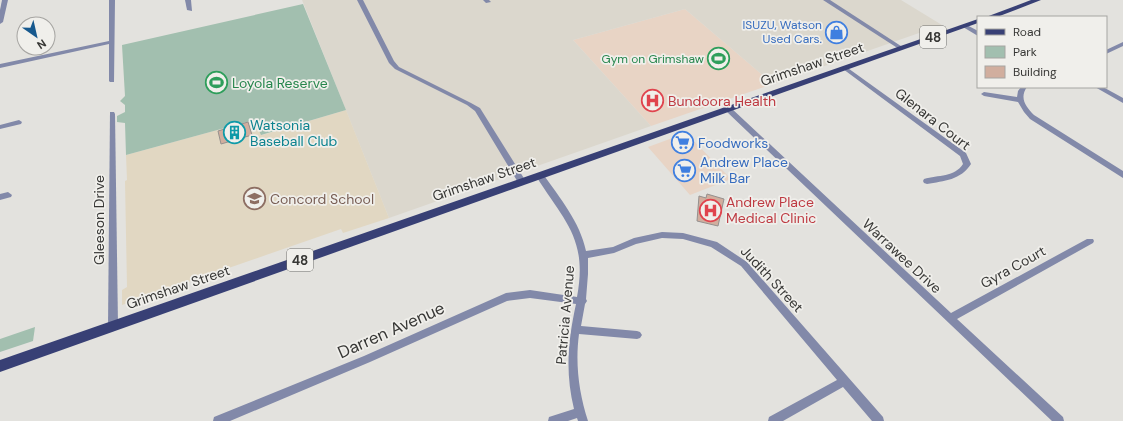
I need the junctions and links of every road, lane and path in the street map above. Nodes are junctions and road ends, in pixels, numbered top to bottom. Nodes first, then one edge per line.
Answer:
1 (5, 0) edge
2 (112, 0) edge
3 (188, 0) edge
4 (360, 0) edge
5 (826, 0) edge
6 (1038, 0) edge
7 (190, 10) dead end
8 (1, 11) edge
9 (993, 16) edge
10 (977, 21) edge
11 (0, 22) edge
12 (965, 26) junction
13 (977, 33) edge
14 (112, 42) junction
15 (1123, 44) edge
16 (901, 48) junction
17 (1107, 52) edge
18 (0, 66) edge
19 (845, 68) junction
20 (112, 81) dead end
21 (1023, 88) edge
22 (1100, 88) edge
23 (984, 94) dead end
24 (1020, 100) junction
25 (1123, 101) edge
26 (728, 109) junction
27 (112, 114) dead end
28 (20, 122) dead end
29 (0, 127) edge
30 (540, 176) junction
31 (1123, 176) edge
32 (927, 181) dead end
33 (522, 182) junction
34 (1090, 241) dead end
35 (583, 255) junction
36 (582, 301) junction
37 (950, 318) junction
38 (113, 326) junction
39 (575, 330) junction
40 (637, 335) dead end
41 (0, 366) edge
42 (844, 381) junction
43 (581, 417) edge
44 (218, 421) edge
45 (553, 421) edge
46 (773, 421) edge
47 (879, 421) edge
48 (1060, 421) edge

1 - 8 street
2 - 14 street
3 - 7 street
4 - 33 street
5 - 16 street
6 - 9 main road
8 - 11 street
10 - 12 main road, Grimshaw Street / 48
12 - 13 street
12 - 16 main road, Grimshaw Street / 48
14 - 18 street
14 - 20 street
15 - 17 street
16 - 19 main road, Grimshaw Street / 48
19 - 26 main road, Grimshaw Street / 48
19 - 32 street, Glenara Court
21 - 24 street
22 - 25 street
23 - 24 street
24 - 31 street
26 - 30 main road, Grimshaw Street / 48
26 - 37 street, Warrawee Drive
27 - 38 street, Gleeson Drive
28 - 29 street
30 - 33 main road, Grimshaw Street / 48
30 - 35 street, Patricia Avenue
33 - 38 main road, Grimshaw Street / 48
34 - 37 street, Gyra Court
35 - 36 street, Patricia Avenue
35 - 42 street, Judith Street
36 - 39 street, Patricia Avenue
36 - 44 street, Darren Avenue
37 - 48 street, Warrawee Drive
38 - 41 main road, Grimshaw Street / 48
39 - 40 street
39 - 43 street, Patricia Avenue
42 - 46 street
42 - 47 street, Judith Street
43 - 45 street

